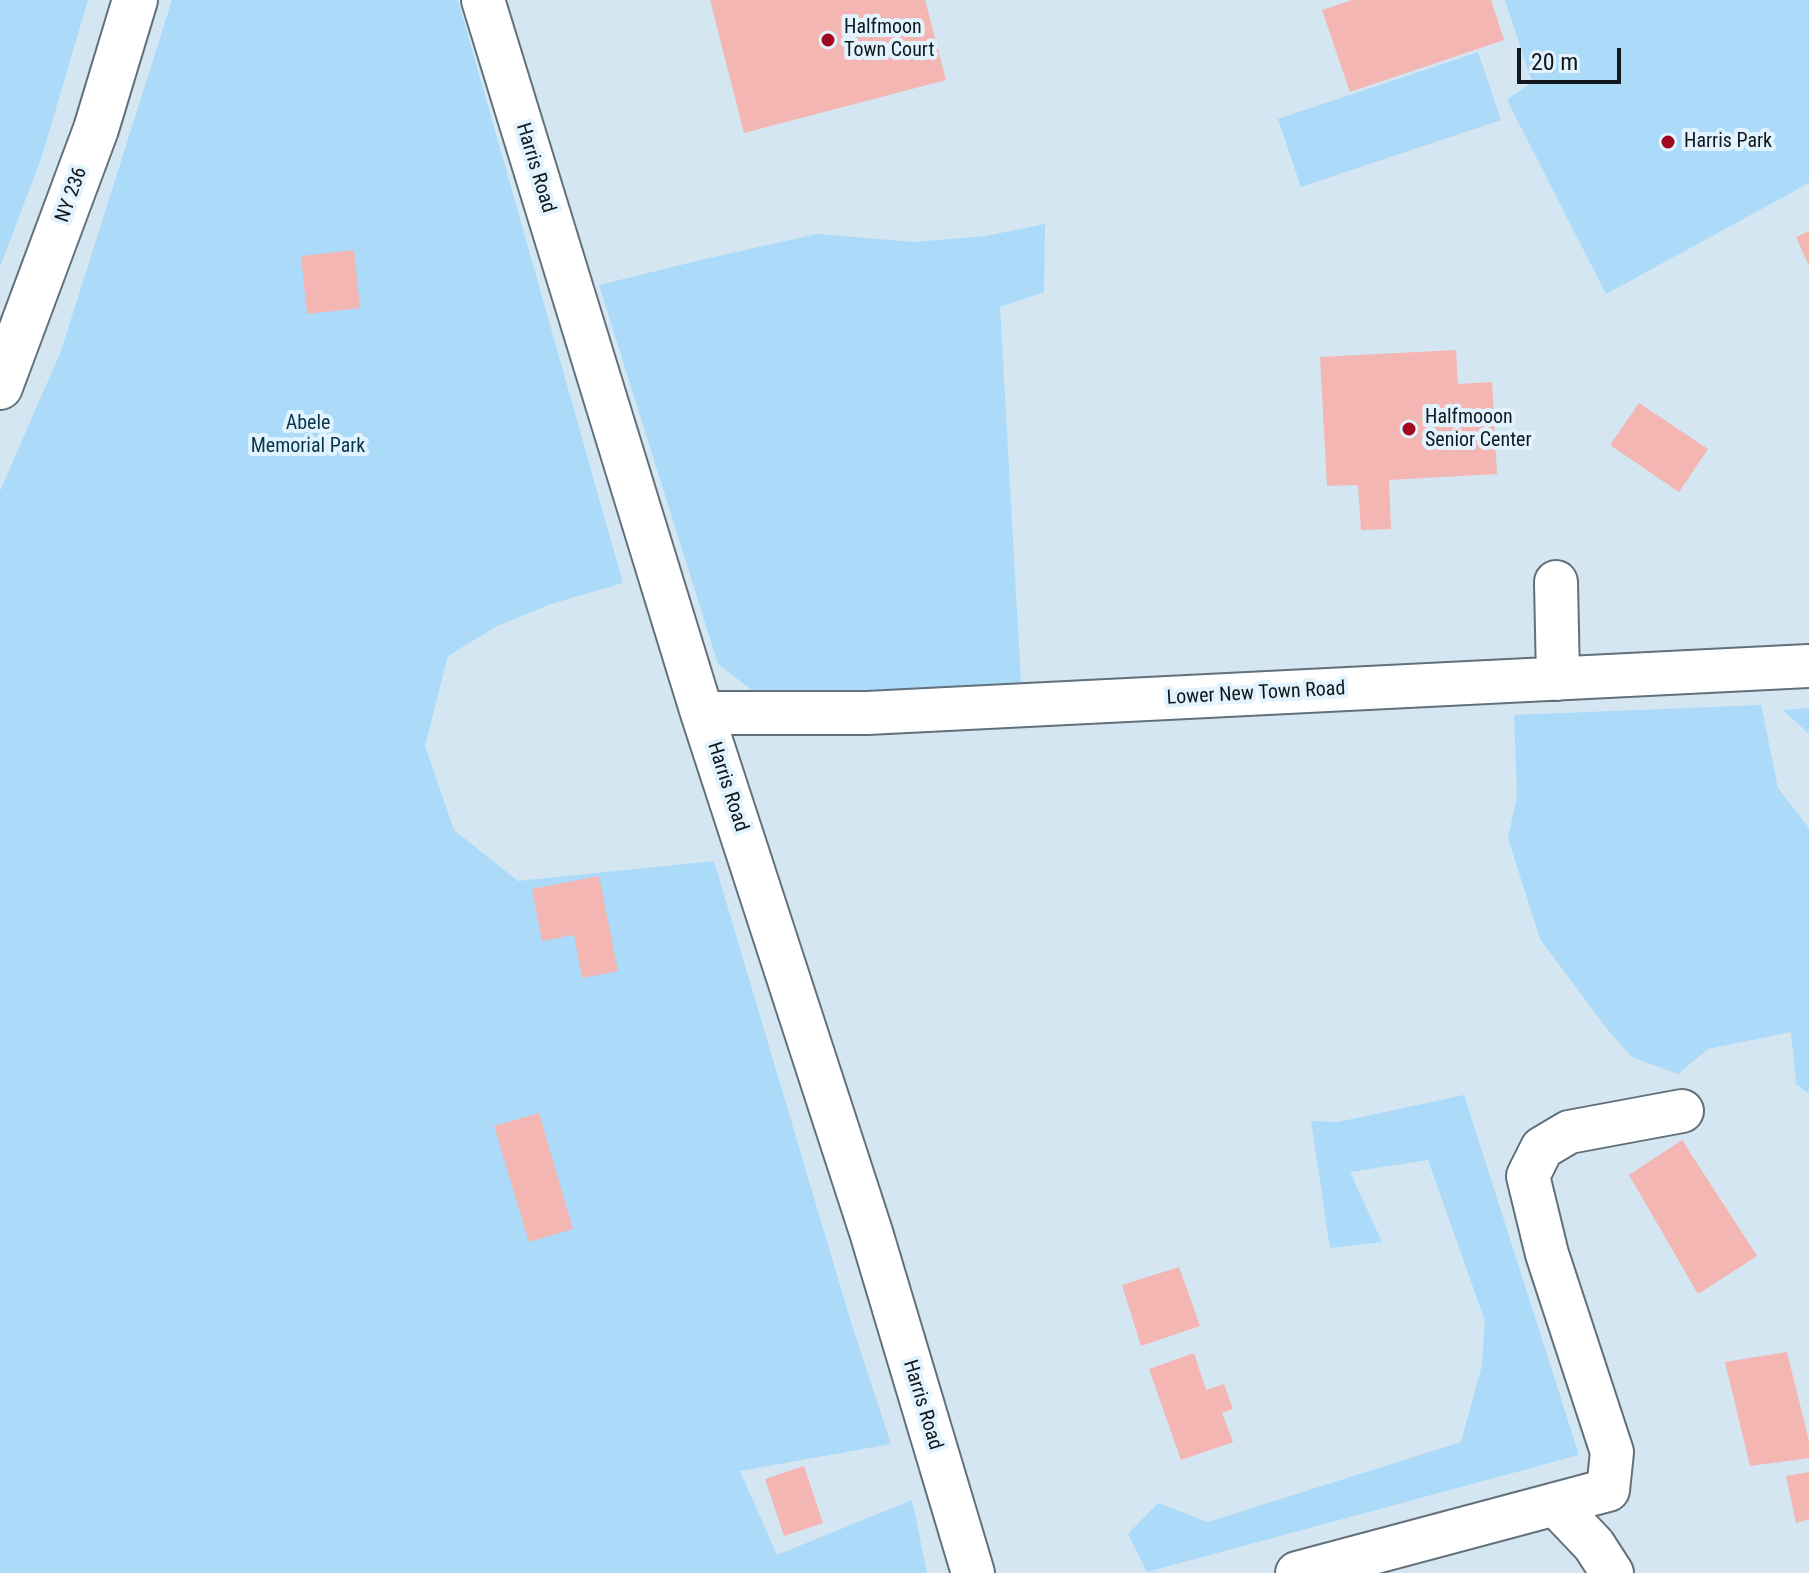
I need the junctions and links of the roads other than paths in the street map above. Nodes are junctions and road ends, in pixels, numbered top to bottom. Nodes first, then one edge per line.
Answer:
1 (135, 0) edge
2 (483, 0) edge
3 (0, 387) edge
4 (1556, 582) dead end
5 (1809, 666) edge
6 (1558, 679) junction
7 (702, 713) junction
8 (1682, 1111) dead end
9 (1555, 1504) junction
10 (973, 1573) edge
11 (1297, 1573) edge
12 (1612, 1573) edge

1 - 3 main road, NY 236 / NY 236
2 - 7 street, Harris Road
4 - 6 street
5 - 6 street, Lower New Town Road
6 - 7 street, Lower New Town Road
7 - 10 street, Harris Road
8 - 9 street
9 - 11 street
9 - 12 street

